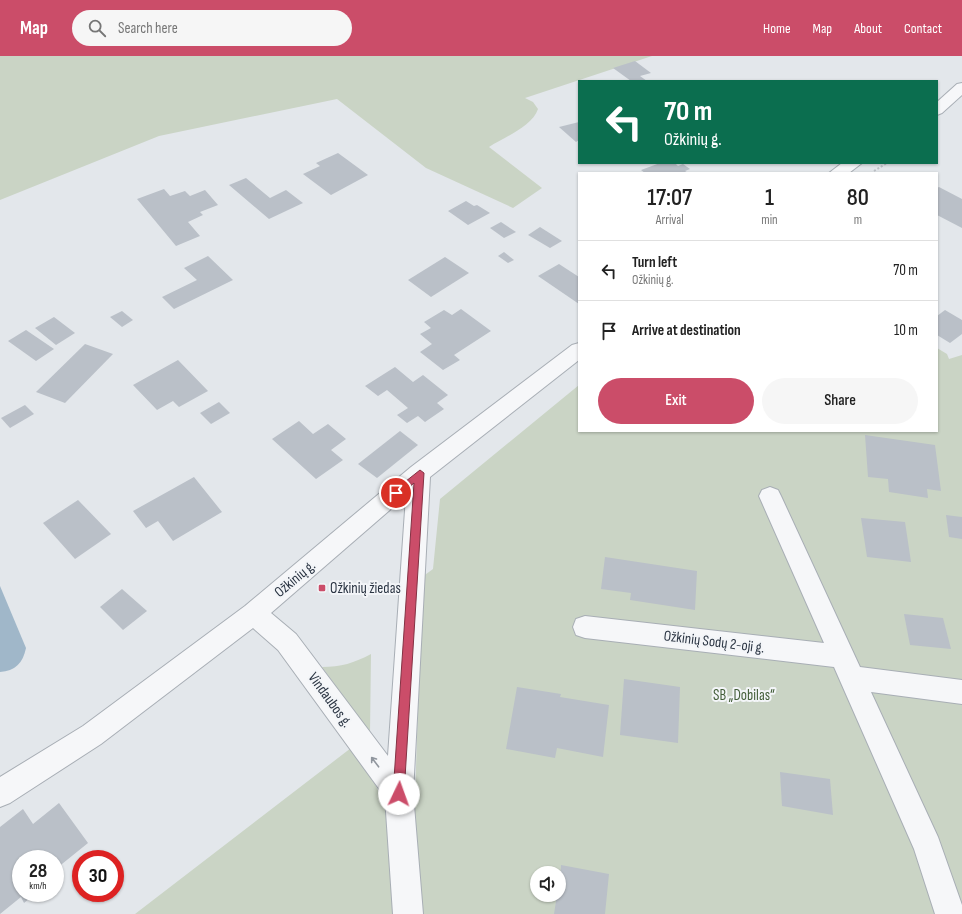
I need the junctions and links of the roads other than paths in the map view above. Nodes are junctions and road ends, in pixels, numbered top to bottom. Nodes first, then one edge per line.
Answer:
1 (962, 87) edge
2 (938, 109) edge
3 (852, 164) edge
4 (839, 172) edge
5 (578, 351) edge
6 (420, 473) junction
7 (770, 496) dead end
8 (254, 613) junction
9 (586, 627) dead end
10 (848, 668) junction
11 (962, 692) edge
12 (0, 793) edge
13 (399, 794) junction
14 (408, 914) edge
15 (950, 914) edge

1 - 2 street
3 - 4 street
5 - 6 street, Ožkinių g.
6 - 8 street, Ožkinių g.
6 - 13 street
7 - 10 street
8 - 12 street, Ožkinių g.
13 -> 8 street, Vindaubos g.
9 - 10 street, Ožkinių Sodų 2-oji g.
10 - 11 street, Ožkinių Sodų 2-oji g.
10 - 15 street
13 - 14 street

